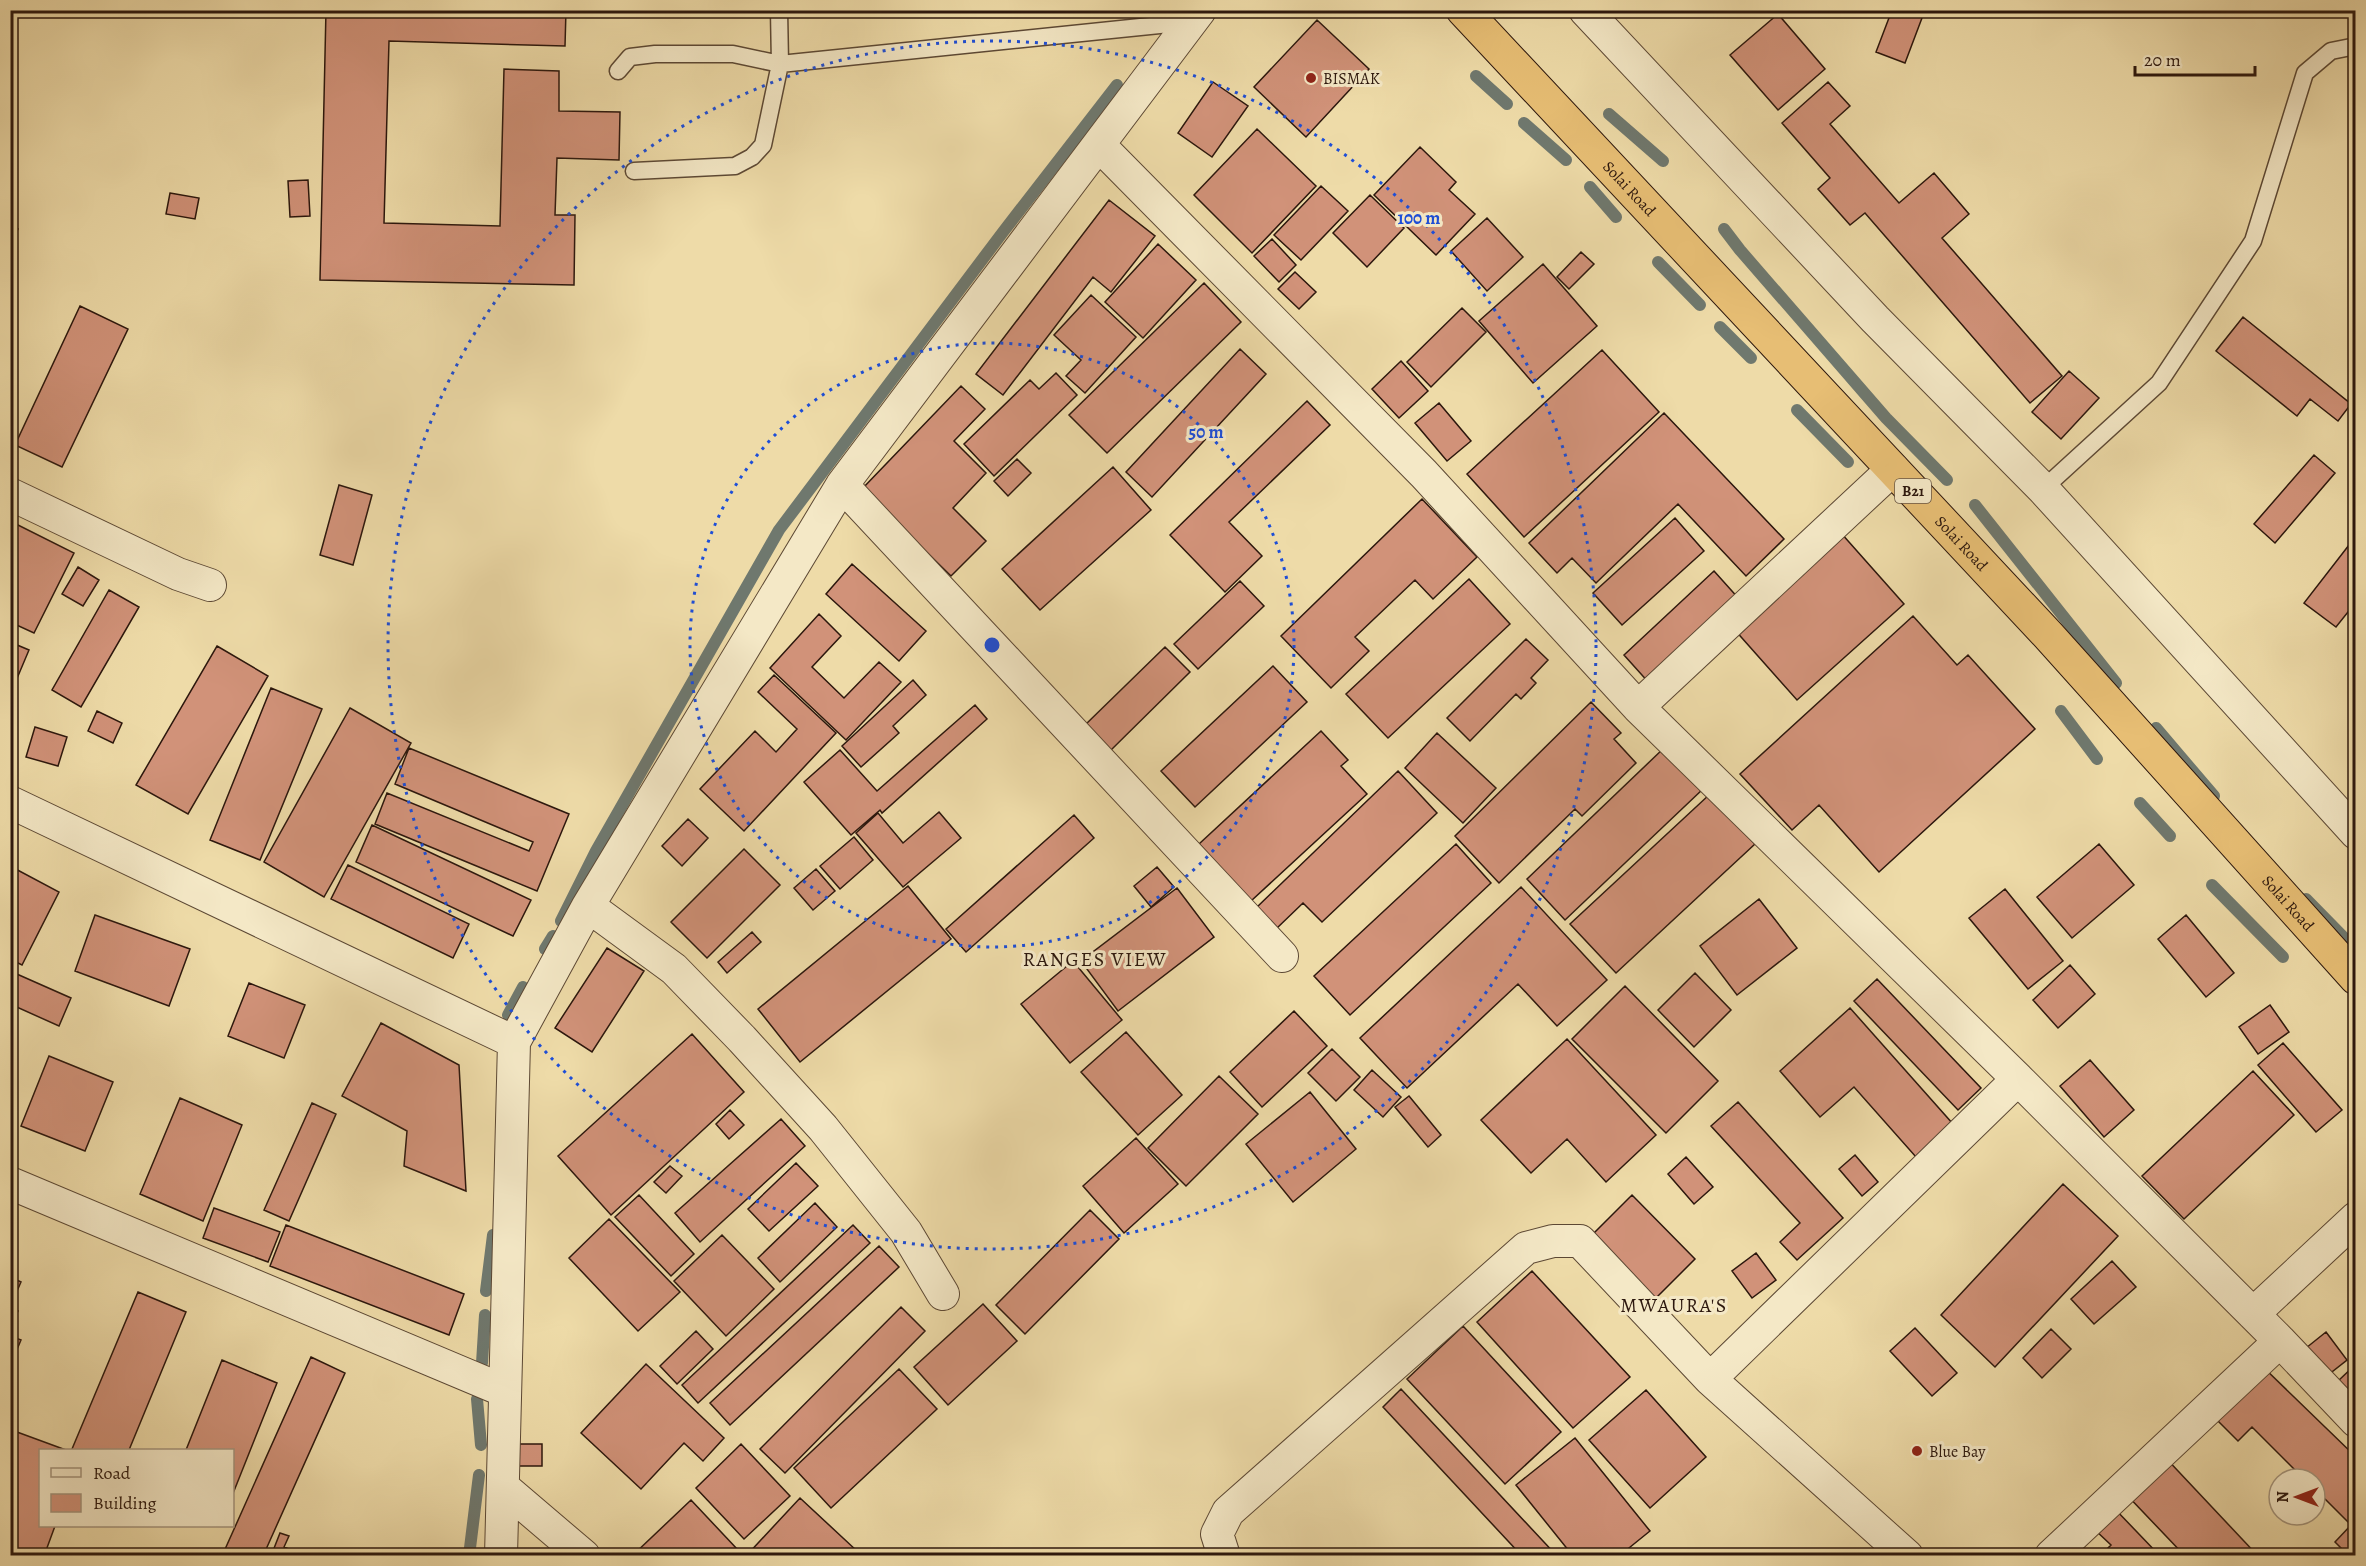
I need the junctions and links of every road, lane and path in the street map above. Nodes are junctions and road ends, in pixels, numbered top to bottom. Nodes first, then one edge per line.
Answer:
1 (779, 10) edge
2 (1463, 10) edge
3 (1584, 10) edge
4 (1195, 16) edge
5 (2355, 46) edge
6 (780, 64) junction
7 (618, 71) dead end
8 (1100, 145) junction
9 (633, 171) dead end
10 (1893, 469) junction
11 (842, 485) junction
12 (2043, 489) junction
13 (10, 494) edge
14 (210, 585) dead end
15 (1638, 706) junction
16 (10, 802) edge
17 (2355, 833) edge
18 (588, 906) junction
19 (1282, 956) dead end
20 (2355, 978) edge
21 (514, 1042) junction
22 (2018, 1079) junction
23 (10, 1183) edge
24 (2355, 1218) edge
25 (943, 1294) dead end
26 (2253, 1314) junction
27 (2280, 1341) junction
28 (1710, 1379) junction
29 (505, 1391) junction
30 (2355, 1421) edge
31 (503, 1488) junction
32 (501, 1556) edge
33 (584, 1556) edge
34 (1224, 1556) edge
35 (1907, 1556) edge
36 (2051, 1556) edge

1 - 6 lane
2 - 10 highway, Solai Road / B21
3 - 12 street
4 - 6 lane
4 - 8 street
5 - 12 lane
6 - 7 lane
6 - 9 lane
8 - 11 street
8 - 15 street
10 - 15 street
10 - 20 highway, Solai Road / B21
11 - 18 street
11 - 19 street
12 - 17 street
13 - 14 street
15 - 22 street
16 - 21 street
18 - 21 street
18 - 25 street
21 - 29 street
22 - 26 street
22 - 28 street
23 - 29 street
24 - 26 street
26 - 27 street
27 - 30 street
27 - 36 street
28 - 34 street
28 - 35 street
29 - 31 street
31 - 32 street
31 - 33 street

